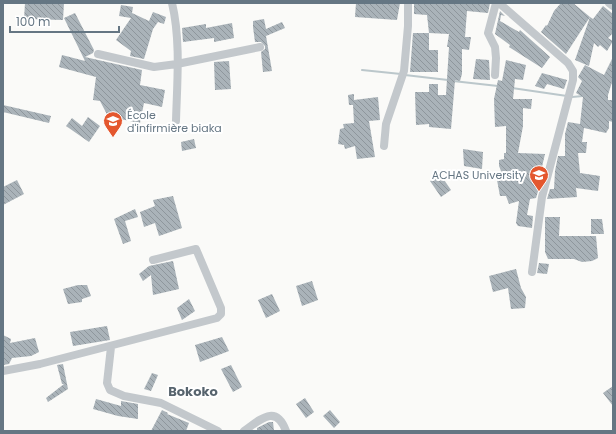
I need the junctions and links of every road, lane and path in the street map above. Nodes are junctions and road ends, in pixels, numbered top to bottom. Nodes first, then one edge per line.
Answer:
1 (172, 3) edge
2 (408, 3) edge
3 (496, 3) edge
4 (499, 3) edge
5 (609, 3) edge
6 (613, 6) edge
7 (260, 47) dead end
8 (98, 54) dead end
9 (177, 64) junction
10 (495, 75) dead end
11 (176, 121) dead end
12 (384, 146) dead end
13 (152, 260) dead end
14 (532, 272) dead end
15 (111, 347) junction
16 (3, 371) edge
17 (218, 431) edge
18 (244, 431) edge
19 (286, 431) edge

1 - 9 street
2 - 12 street
3 - 10 street
4 - 14 street
5 - 6 street
7 - 9 street
8 - 9 street
9 - 11 street
13 - 15 street
15 - 16 street
15 - 17 street
18 - 19 street

